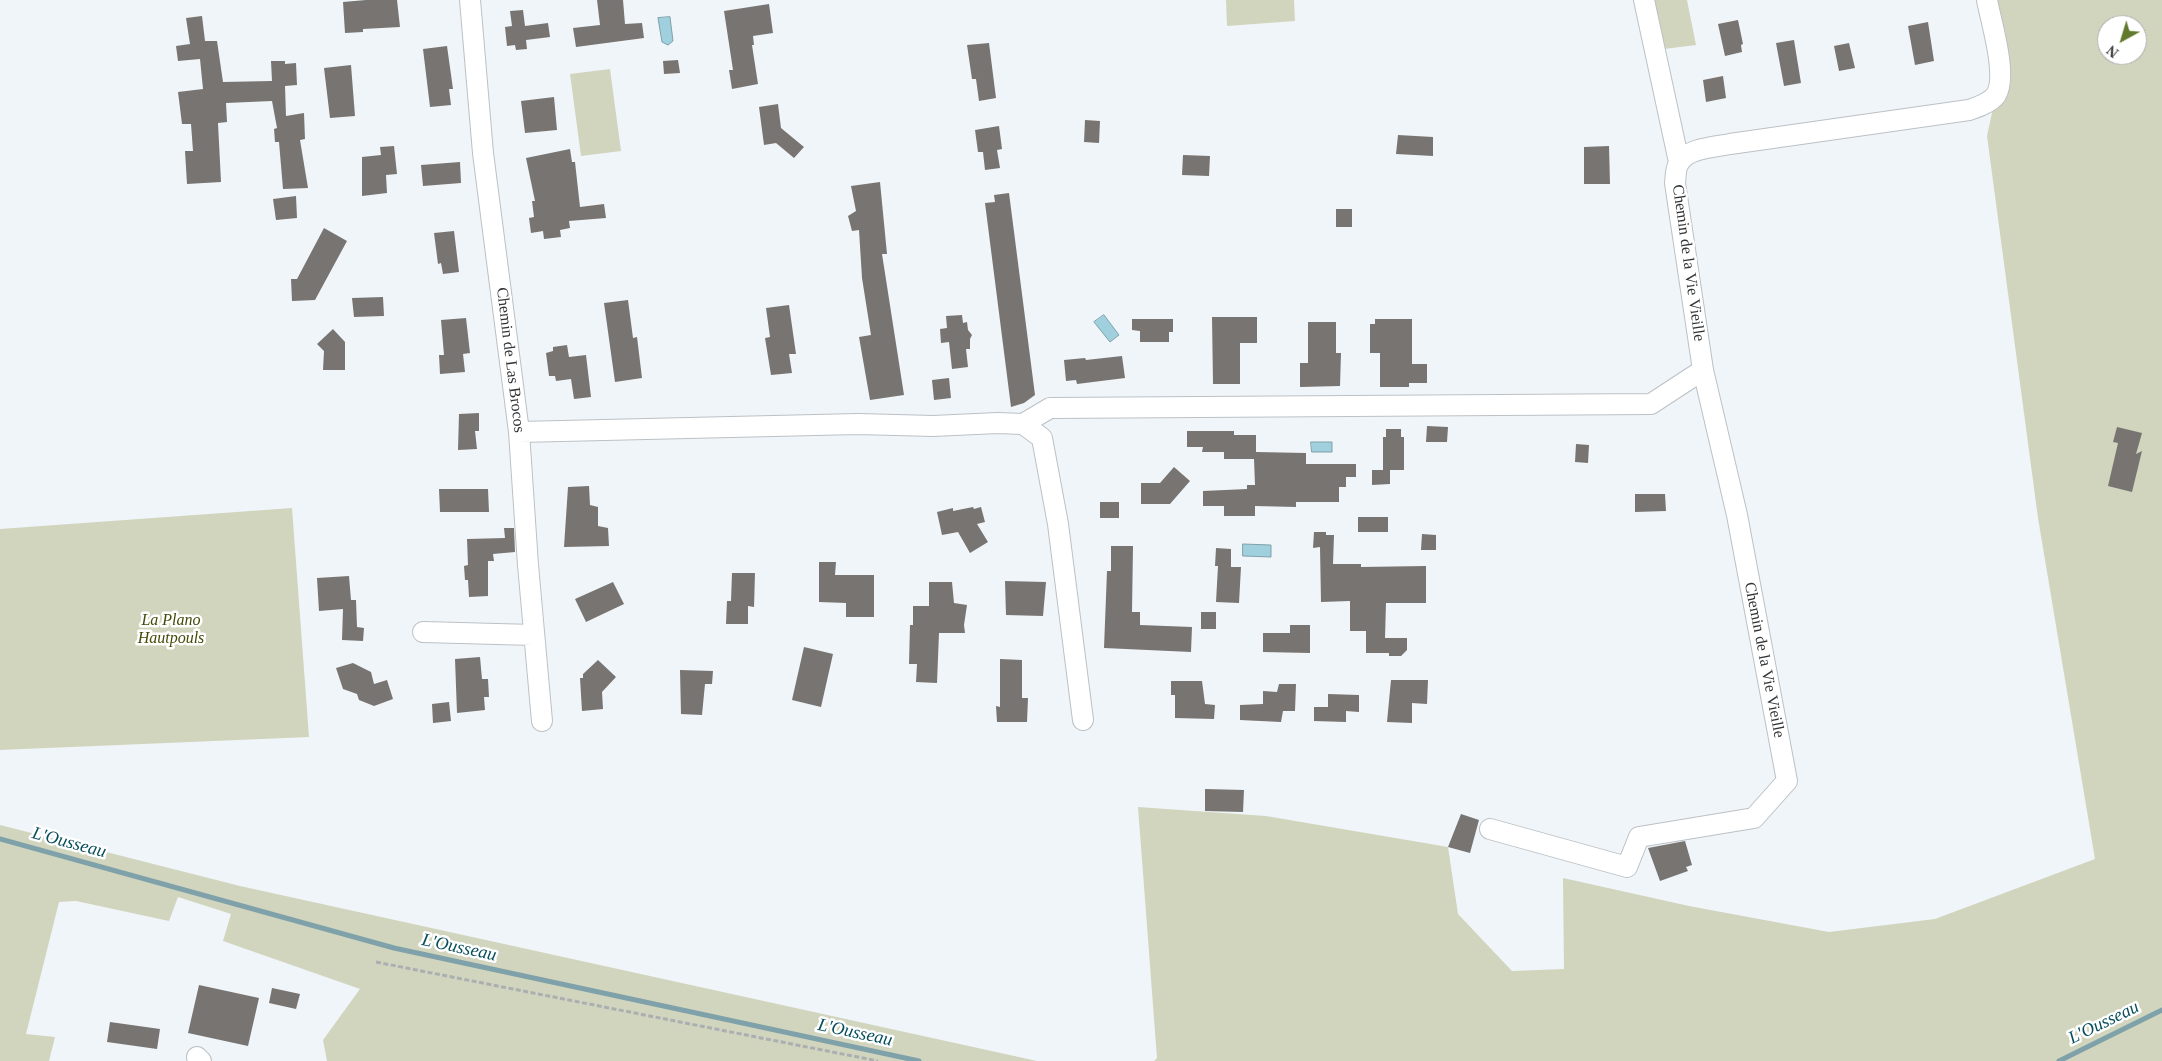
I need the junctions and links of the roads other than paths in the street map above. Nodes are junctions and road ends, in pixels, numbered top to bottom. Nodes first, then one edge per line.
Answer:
1 (470, 0) edge
2 (1644, 0) edge
3 (1987, 0) edge
4 (1679, 162) junction
5 (1703, 370) junction
6 (1023, 424) junction
7 (519, 432) junction
8 (423, 632) dead end
9 (534, 635) junction
10 (1083, 720) dead end
11 (542, 721) dead end
12 (1490, 829) dead end

1 - 7 street, Chemin de Las Brocos
2 - 4 street
3 - 4 street, Chemin de la Vie Vieille
4 - 5 street, Chemin de la Vie Vieille
5 - 6 street
5 - 12 street, Chemin de la Vie Vieille
6 - 7 street
6 - 10 street
7 - 9 street, Chemin de Las Brocos
8 - 9 street
9 - 11 street, Chemin de Las Brocos

